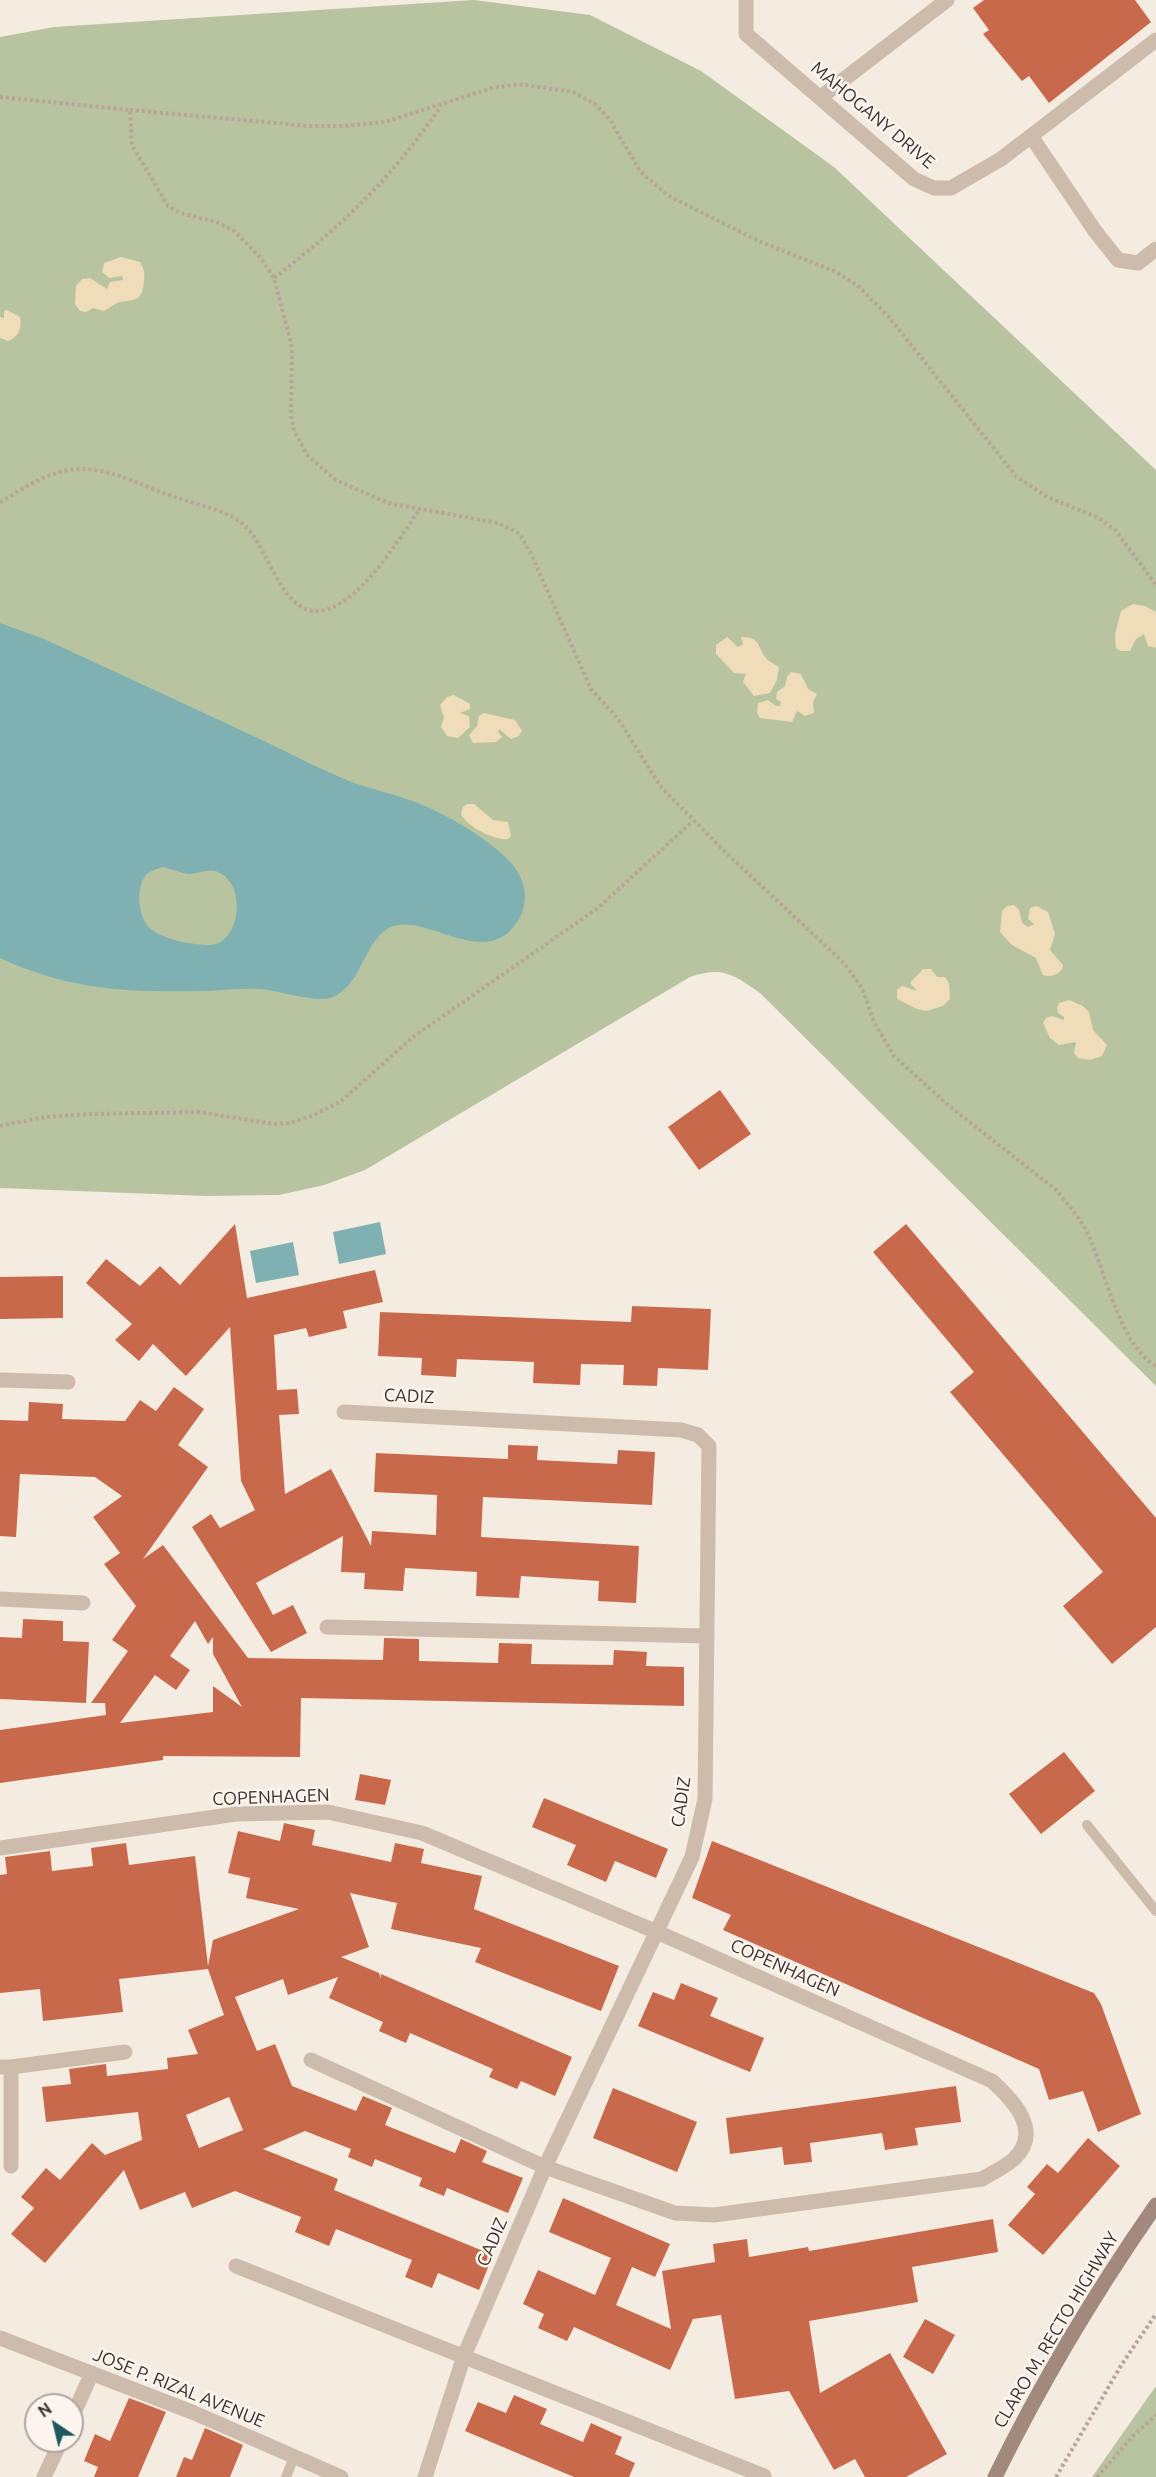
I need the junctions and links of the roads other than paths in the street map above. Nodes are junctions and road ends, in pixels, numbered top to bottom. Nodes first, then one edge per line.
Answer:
1 (746, 0) edge
2 (947, 0) edge
3 (1156, 40) edge
4 (821, 97) junction
5 (1031, 136) junction
6 (1156, 249) edge
7 (0, 1380) edge
8 (68, 1382) dead end
9 (344, 1412) dead end
10 (0, 1599) edge
11 (83, 1603) dead end
12 (327, 1626) dead end
13 (707, 1636) junction
14 (1087, 1825) dead end
15 (0, 1848) edge
16 (1156, 1911) edge
17 (657, 1932) junction
18 (125, 2052) dead end
19 (311, 2060) dead end
20 (6, 2067) edge
21 (11, 2166) dead end
22 (545, 2167) junction
23 (1156, 2205) edge
24 (236, 2266) dead end
25 (0, 2338) edge
26 (464, 2356) junction
27 (92, 2373) junction
28 (83, 2393) edge
29 (55, 2453) edge
30 (294, 2457) junction
31 (764, 2476) edge
32 (44, 2477) edge
33 (286, 2477) edge
34 (341, 2477) edge
35 (425, 2477) edge
36 (995, 2477) edge

1 - 4 street, MAHOGANY DRIVE
2 - 4 street
3 - 5 street, MAHOGANY DRIVE
4 - 5 street, MAHOGANY DRIVE
5 - 6 street
7 - 8 street
9 - 13 street, CADIZ
10 - 11 street
12 - 13 street
13 - 17 street, CADIZ
14 - 16 lane
15 - 17 street, COPENHAGEN
17 - 22 street, CADIZ
17 - 22 street, COPENHAGEN
18 - 20 street
19 - 22 street, COPENHAGEN
20 - 21 street
22 - 26 street, CADIZ
23 - 36 main road, CLARO M. RECTO HIGHWAY
24 - 26 street
25 - 27 street, JOSE P. RIZAL AVENUE
26 - 31 street
26 - 35 street, CADIZ
27 - 28 street
27 - 30 street, JOSE P. RIZAL AVENUE
29 - 32 street
30 - 33 lane
30 - 34 street, JOSE P. RIZAL AVENUE

